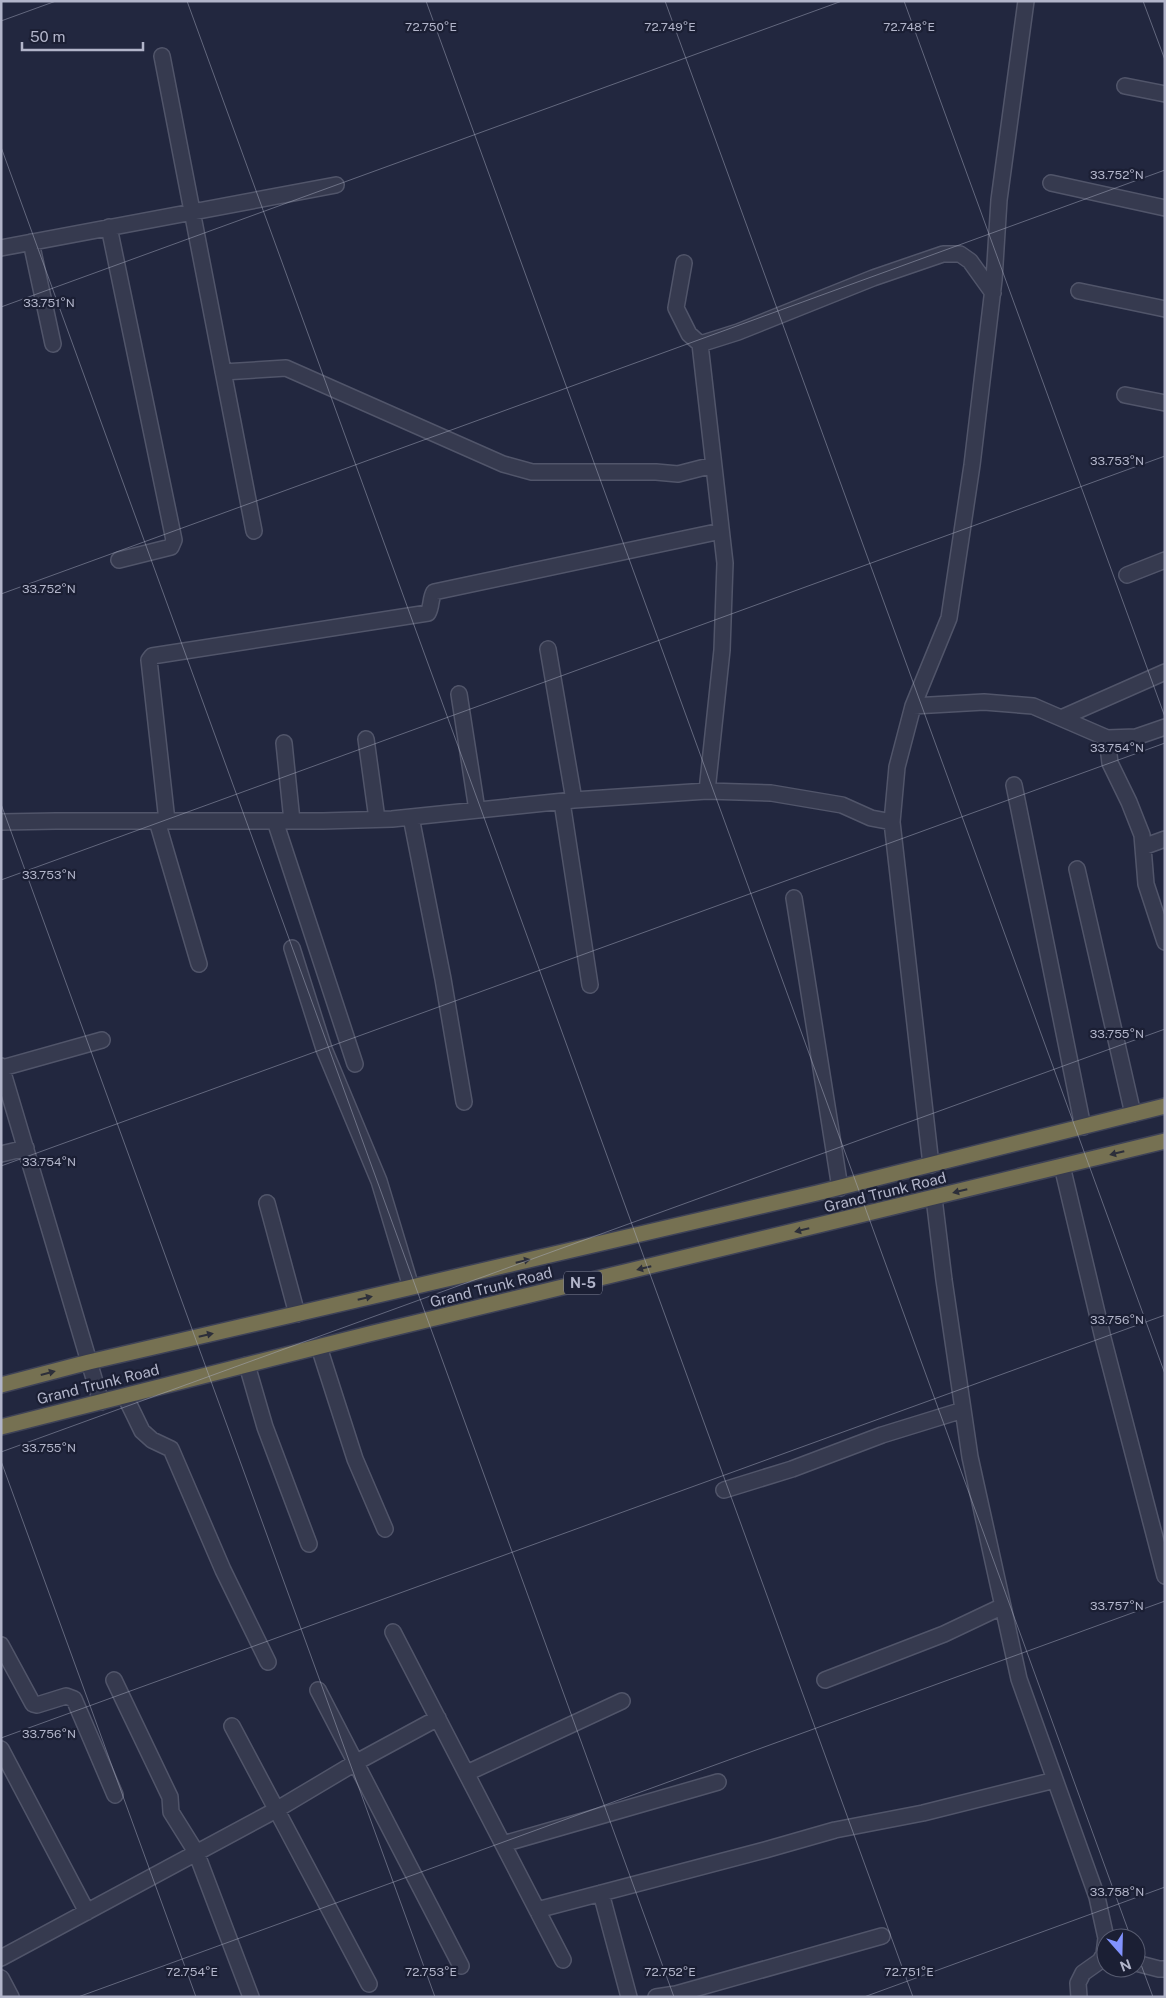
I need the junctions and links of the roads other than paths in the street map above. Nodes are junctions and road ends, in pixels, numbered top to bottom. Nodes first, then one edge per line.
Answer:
1 (1026, 1) edge
2 (162, 56) dead end
3 (1125, 86) dead end
4 (1165, 94) edge
5 (1051, 183) dead end
6 (336, 185) dead end
7 (1165, 208) edge
8 (192, 212) junction
9 (109, 227) junction
10 (31, 242) junction
11 (1, 248) edge
12 (684, 263) dead end
13 (1079, 291) dead end
14 (992, 293) junction
15 (1165, 309) edge
16 (53, 344) dead end
17 (700, 344) junction
18 (222, 372) junction
19 (1124, 395) dead end
20 (1165, 403) edge
21 (713, 465) junction
22 (254, 531) dead end
23 (721, 531) junction
24 (120, 560) dead end
25 (1165, 560) edge
26 (1127, 575) dead end
27 (548, 649) dead end
28 (1165, 672) edge
29 (459, 694) dead end
30 (913, 706) junction
31 (1061, 718) junction
32 (1165, 727) edge
33 (1107, 738) junction
34 (366, 740) dead end
35 (284, 744) dead end
36 (1014, 785) dead end
37 (707, 791) junction
38 (568, 801) junction
39 (478, 810) junction
40 (411, 817) junction
41 (377, 820) junction
42 (162, 821) junction
43 (275, 821) junction
44 (292, 821) junction
45 (1, 822) edge
46 (892, 822) junction
47 (1165, 839) edge
48 (1143, 847) junction
49 (1077, 869) dead end
50 (794, 898) dead end
51 (1165, 942) edge
52 (292, 948) dead end
53 (199, 964) dead end
54 (442, 972) dead end
55 (590, 985) dead end
56 (102, 1040) dead end
57 (355, 1064) dead end
58 (2, 1067) edge
59 (464, 1102) dead end
60 (1165, 1106) edge
61 (1132, 1114) junction
62 (1083, 1126) junction
63 (1165, 1141) edge
64 (26, 1148) junction
65 (1, 1154) edge
66 (931, 1165) junction
67 (1062, 1166) junction
68 (840, 1188) junction
69 (934, 1198) junction
70 (267, 1203) dead end
71 (411, 1287) junction
72 (297, 1314) junction
73 (319, 1347) junction
74 (90, 1362) junction
75 (248, 1365) junction
76 (1, 1385) edge
77 (125, 1396) junction
78 (101, 1402) junction
79 (963, 1410) junction
80 (1, 1426) edge
81 (724, 1490) dead end
82 (385, 1530) dead end
83 (308, 1544) dead end
84 (1165, 1576) edge
85 (1003, 1606) junction
86 (393, 1632) dead end
87 (1, 1645) edge
88 (268, 1662) dead end
89 (114, 1680) dead end
90 (825, 1680) dead end
91 (318, 1690) dead end
92 (622, 1701) dead end
93 (438, 1718) junction
94 (232, 1726) dead end
95 (1, 1748) edge
96 (355, 1762) junction
97 (467, 1774) junction
98 (1055, 1780) junction
99 (718, 1782) dead end
100 (115, 1795) dead end
101 (276, 1810) junction
102 (503, 1844) junction
103 (196, 1852) junction
104 (601, 1893) junction
105 (537, 1910) junction
106 (87, 1912) junction
107 (1104, 1928) edge
108 (882, 1936) dead end
109 (3, 1953) edge
110 (562, 1960) dead end
111 (1096, 1964) edge
112 (461, 1966) dead end
113 (1146, 1966) edge
114 (1165, 1969) edge
115 (1, 1978) edge
116 (368, 1984) dead end
117 (11, 1997) edge
118 (251, 1997) edge
119 (629, 1997) edge
120 (656, 1997) edge
121 (1079, 1997) edge

1 - 14 street
2 - 8 street
3 - 4 street
5 - 7 street
6 - 8 street
8 - 9 street
8 - 18 street
9 - 10 street
9 - 24 street
10 - 11 street
10 - 16 street
12 - 17 street
13 - 15 street
14 - 17 street
14 - 30 street
17 - 21 street
18 - 21 street
18 - 22 street
19 - 20 street
21 - 23 street
23 - 37 street
23 - 42 street
25 - 26 street
27 - 38 street
28 - 31 street
29 - 39 street
30 - 31 street
30 - 46 street
31 - 33 street
32 - 33 street
33 - 48 street
34 - 41 street
35 - 44 street
36 - 62 street
37 - 38 street
37 - 46 street
38 - 39 street
38 - 55 street
39 - 40 street
40 - 41 street
40 - 54 street
40 - 59 street
41 - 44 street
42 - 43 street
42 - 45 street
42 - 53 street
43 - 44 street
43 - 57 street
46 - 66 street
47 - 48 street
48 - 51 street
49 - 61 street
50 - 68 street
52 - 71 street
56 - 58 street
58 - 64 street
60 - 61 highway, Grand Trunk Road / N-5
61 - 62 highway, Grand Trunk Road / N-5
62 - 66 highway, Grand Trunk Road / N-5
63 -> 67 highway, Grand Trunk Road / N-5
64 - 65 street
64 - 74 street
66 - 68 highway, Grand Trunk Road / N-5
67 -> 69 highway, Grand Trunk Road / N-5
67 - 84 street
71 -> 68 highway, Grand Trunk Road / N-5
69 -> 73 highway, Grand Trunk Road / N-5
69 - 79 street
70 - 72 street
72 -> 71 highway, Grand Trunk Road / N-5
74 -> 72 highway, Grand Trunk Road / N-5
73 - 75 highway, Grand Trunk Road / N-5
73 - 82 street
76 -> 74 highway, Grand Trunk Road / N-5
74 - 78 street
75 - 77 highway, Grand Trunk Road / N-5
75 - 83 street
77 - 78 highway, Grand Trunk Road / N-5
77 - 88 street
78 - 80 highway, Grand Trunk Road / N-5
79 - 81 street
79 - 85 street
85 - 90 street
85 - 98 street
86 - 93 street
87 - 100 street
89 - 103 street
91 - 96 street
92 - 97 street
93 - 96 street
93 - 97 street
94 - 101 street
95 - 106 street
96 - 101 street
96 - 112 street
97 - 102 street
98 - 104 street
98 - 107 street
99 - 102 street
101 - 103 street
101 - 116 street
102 - 105 street
103 - 106 street
103 - 118 street
104 - 105 street
104 - 119 street
105 - 110 street
106 - 109 street
108 - 120 street
111 - 121 street
113 - 114 street
115 - 117 street

